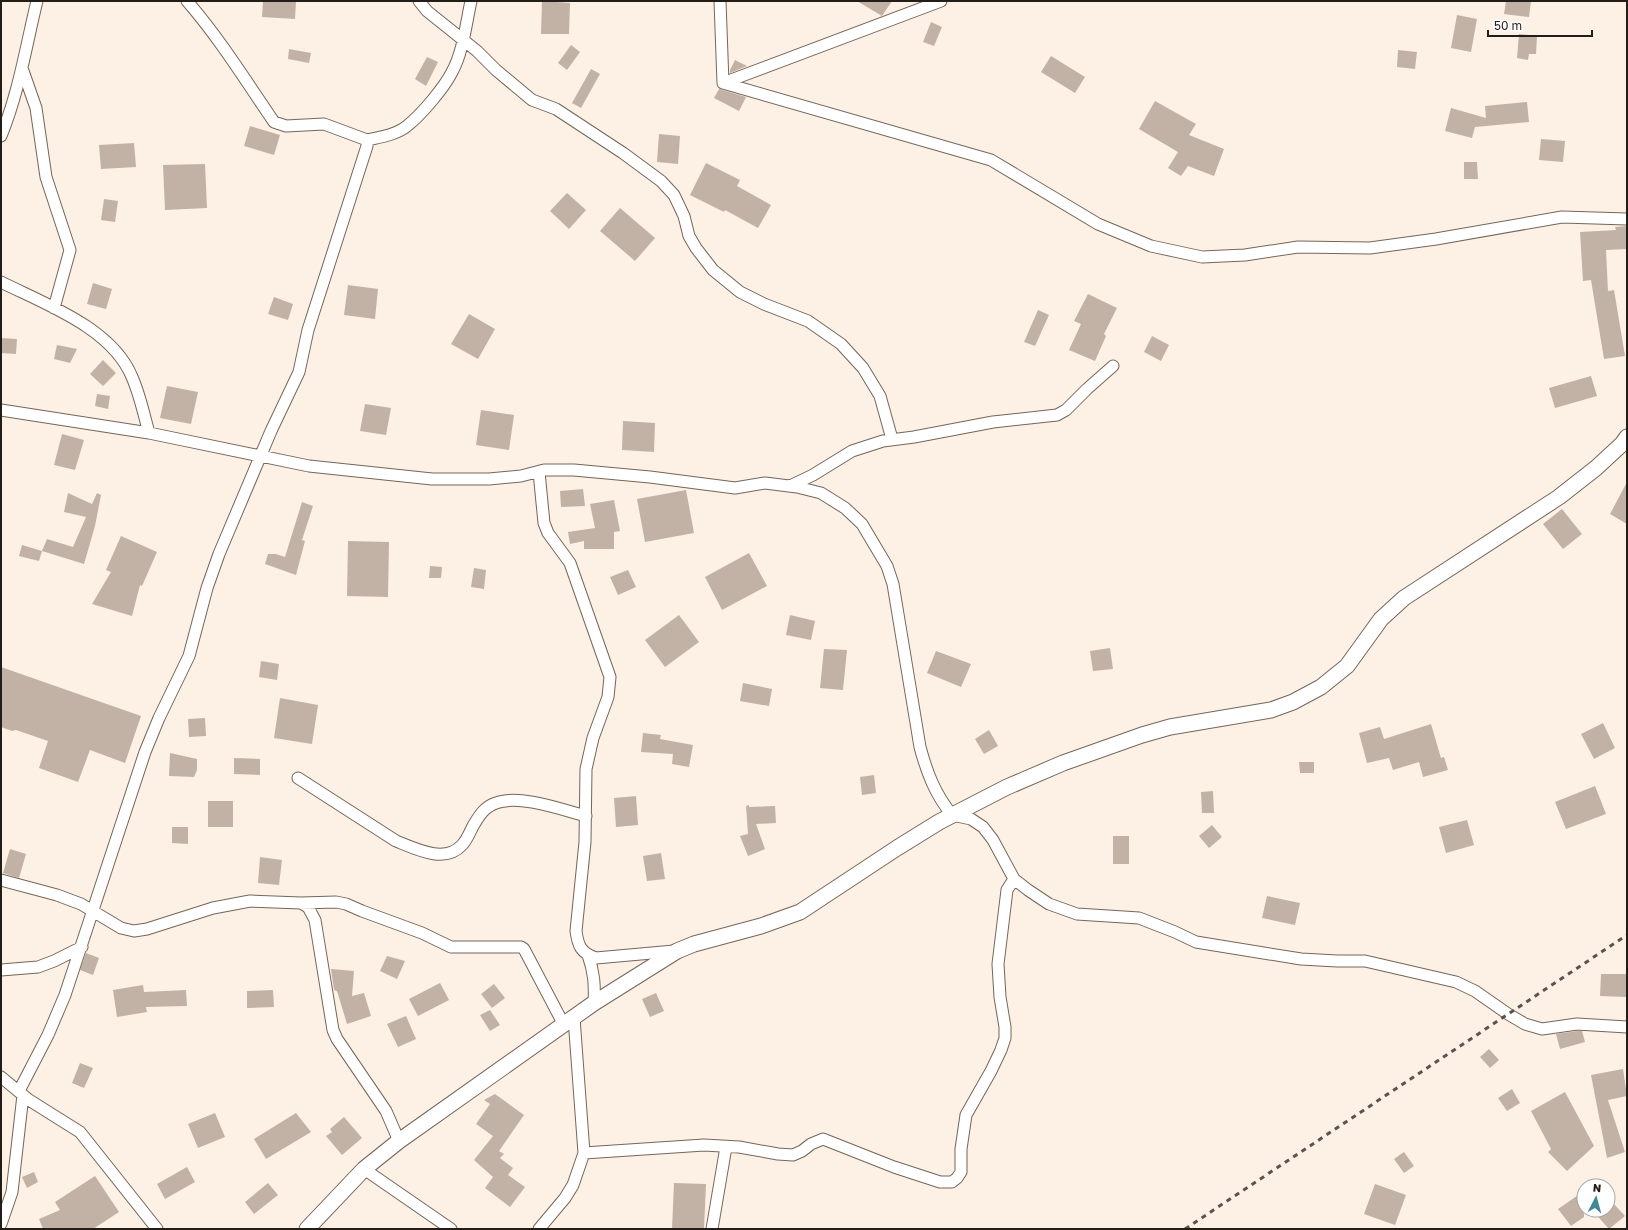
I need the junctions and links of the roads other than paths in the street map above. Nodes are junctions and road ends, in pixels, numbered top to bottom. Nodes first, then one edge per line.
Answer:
1 (37, 1) edge
2 (187, 1) edge
3 (418, 1) edge
4 (471, 1) edge
5 (720, 1) edge
6 (941, 1) edge
7 (463, 40) junction
8 (22, 68) junction
9 (723, 83) junction
10 (1, 136) edge
11 (366, 140) junction
12 (1627, 219) edge
13 (1, 282) edge
14 (54, 308) junction
15 (1113, 366) dead end
16 (1, 410) edge
17 (149, 433) junction
18 (1627, 437) edge
19 (892, 439) junction
20 (260, 456) junction
21 (539, 472) junction
22 (790, 486) junction
23 (298, 778) dead end
24 (952, 815) junction
25 (586, 816) junction
26 (1014, 879) junction
27 (1, 880) edge
28 (301, 903) junction
29 (93, 911) junction
30 (82, 947) junction
31 (677, 951) junction
32 (588, 955) junction
33 (1, 970) edge
34 (594, 1003) junction
35 (569, 1021) junction
36 (1627, 1027) edge
37 (1, 1077) edge
38 (21, 1093) junction
39 (400, 1141) junction
40 (726, 1147) junction
41 (584, 1153) junction
42 (364, 1169) junction
43 (1, 1224) edge
44 (157, 1229) edge
45 (307, 1229) edge
46 (451, 1229) edge
47 (539, 1229) edge
48 (712, 1229) edge

1 - 8 street
2 - 11 street
3 - 7 street
4 - 7 street
5 - 9 street
6 - 9 street
7 - 11 street
7 - 19 street
8 - 10 street
8 - 14 street
9 - 12 street
11 - 20 street
13 - 14 street
14 - 17 street
15 - 19 street
16 - 17 street
17 - 20 street
18 - 24 street
19 - 22 street
20 - 21 street
20 - 29 street
21 - 22 street
21 - 25 street
22 - 24 street
23 - 25 street
24 - 26 street
24 - 31 street
25 - 32 street
26 - 36 street
26 - 40 street
27 - 29 street
28 - 29 street
28 - 35 street
28 - 39 street
29 - 30 street
30 - 33 street
30 - 38 street
31 - 32 street
31 - 34 street
32 - 34 street
34 - 35 street
35 - 39 street
35 - 41 street
37 - 38 street
38 - 43 street
38 - 44 street
39 - 42 street
40 - 41 street
40 - 48 street
41 - 47 street
42 - 45 street
42 - 46 street

